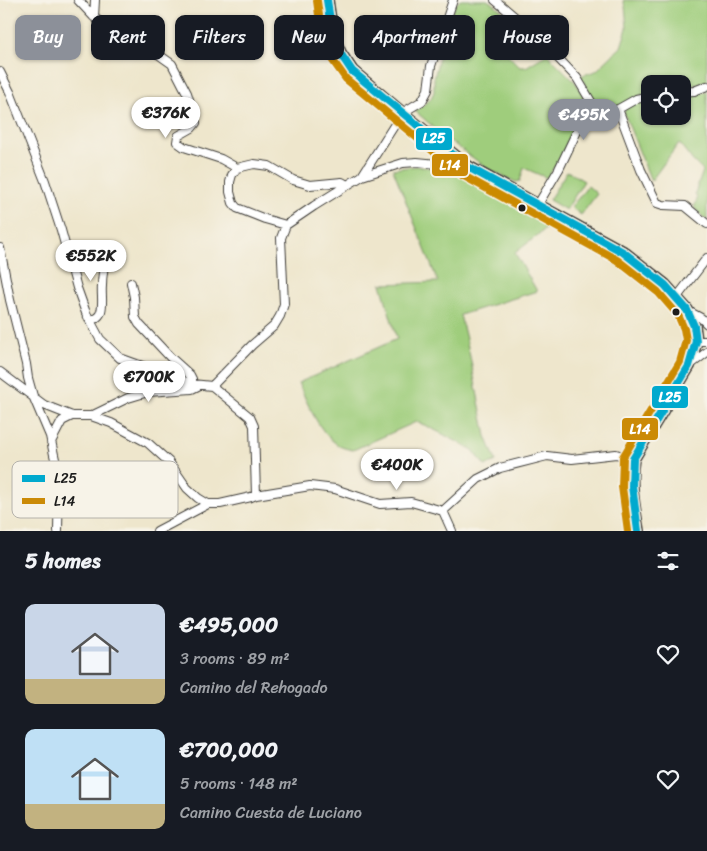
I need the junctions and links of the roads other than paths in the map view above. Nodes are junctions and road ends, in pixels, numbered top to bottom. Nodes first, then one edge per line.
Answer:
1 (78, 0) edge
2 (95, 0) edge
3 (327, 0) edge
4 (453, 0) edge
5 (495, 0) edge
6 (93, 15) edge
7 (94, 15) edge
8 (165, 59) edge
9 (0, 72) edge
10 (707, 86) edge
11 (691, 91) edge
12 (641, 98) edge
13 (618, 109) junction
14 (402, 113) junction
15 (598, 118) junction
16 (468, 167) junction
17 (237, 168) junction
18 (362, 176) junction
19 (347, 185) junction
20 (537, 206) junction
21 (707, 224) edge
22 (286, 226) junction
23 (0, 248) edge
24 (107, 253) dead end
25 (707, 258) edge
26 (131, 283) dead end
27 (677, 297) junction
28 (687, 310) junction
29 (90, 321) junction
30 (707, 324) edge
31 (701, 341) edge
32 (707, 352) edge
33 (689, 366) junction
34 (0, 372) edge
35 (196, 385) junction
36 (212, 386) junction
37 (33, 396) junction
38 (72, 416) junction
39 (91, 416) junction
40 (51, 442) junction
41 (634, 459) junction
42 (55, 461) edge
43 (168, 461) edge
44 (178, 475) edge
45 (256, 495) junction
46 (208, 504) junction
47 (443, 511) junction
48 (58, 518) edge
49 (58, 531) edge
50 (157, 531) edge
51 (452, 531) edge
52 (638, 531) edge

1 - 6 street
2 - 7 street
3 - 14 street
4 - 14 street
5 - 15 street
8 - 17 street
9 - 29 street
10 - 11 street
12 - 13 street
13 - 15 street
13 - 21 street
14 - 16 street
14 - 18 street
15 - 20 street
16 - 18 street
16 - 20 street
17 - 19 street
17 - 22 street
18 - 19 street
19 - 22 street
20 - 27 street
22 - 36 street
23 - 37 street
24 - 29 street
25 - 27 street
26 - 35 street
27 - 28 street
28 - 30 street
28 - 31 street
29 - 35 street
31 - 33 street
32 - 33 street
33 - 41 street
34 - 37 street
35 - 36 street
35 - 39 street
36 - 45 street
37 - 38 street
37 - 40 street
38 - 39 street
38 - 40 street
39 - 43 street
40 - 42 street
41 - 47 street
41 - 52 street
44 - 46 street
45 - 46 street
45 - 47 street
46 - 50 street
47 - 51 street
48 - 49 street

